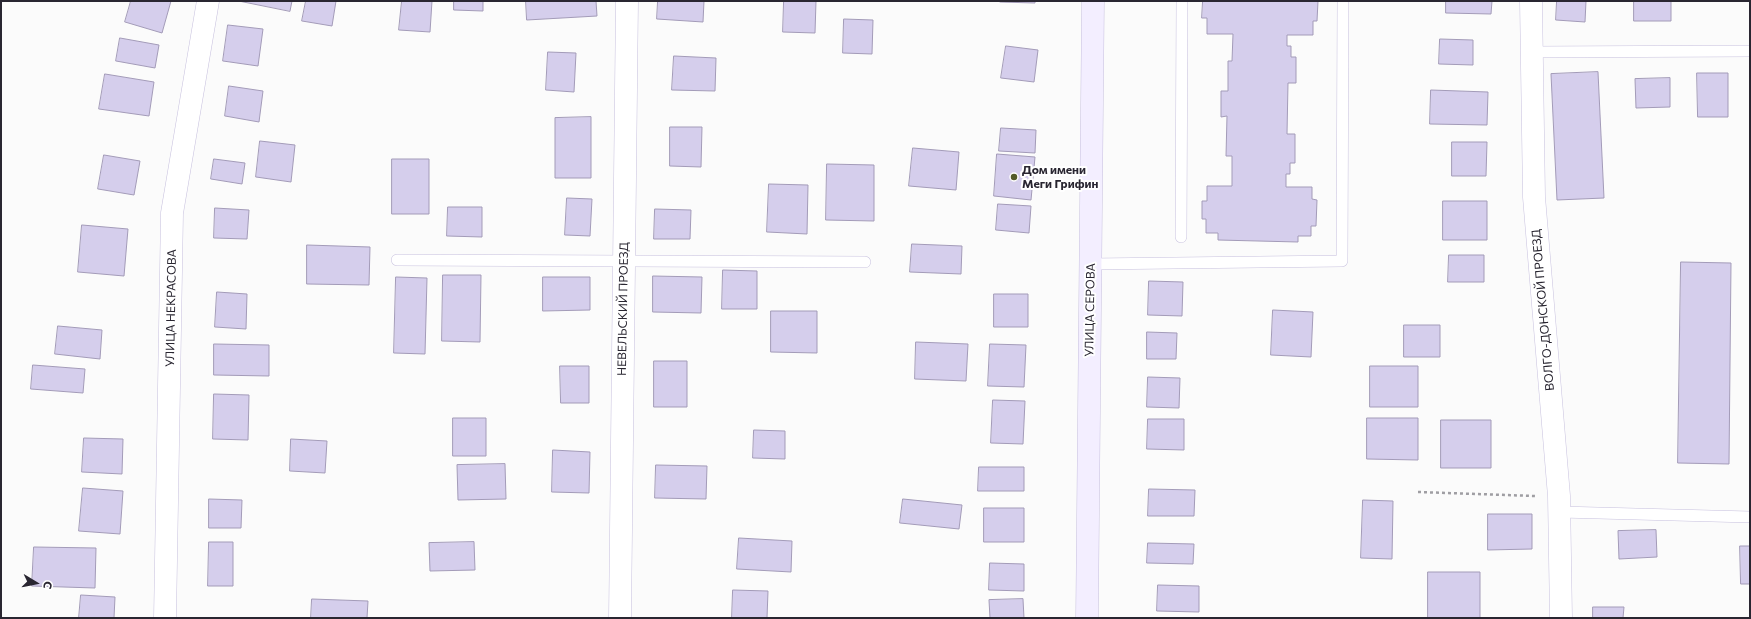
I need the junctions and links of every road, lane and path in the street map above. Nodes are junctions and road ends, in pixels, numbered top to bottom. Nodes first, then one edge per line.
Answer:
1 (208, 1) edge
2 (627, 1) edge
3 (1093, 1) edge
4 (1182, 1) edge
5 (1343, 1) edge
6 (1531, 1) edge
7 (1750, 51) edge
8 (1531, 52) junction
9 (1180, 237) dead end
10 (397, 260) dead end
11 (623, 260) junction
12 (865, 262) dead end
13 (1091, 264) junction
14 (1418, 492) dead end
15 (1560, 504) junction
16 (1750, 517) edge
17 (165, 618) edge
18 (620, 618) edge
19 (1087, 618) edge
20 (1561, 618) edge

1 - 17 street, УЛИЦА НЕКРАСОВА
2 - 11 street, НЕВЕЛЬСКИЙ ПРОЕЗД
3 - 13 main road, УЛИЦА СЕРОВА
4 - 9 lane
5 - 13 lane
6 - 8 street, ВОЛГО-ДОНСКОЙ ПРОЕЗД
7 - 8 lane
8 - 15 street, ВОЛГО-ДОНСКОЙ ПРОЕЗД
10 - 11 lane
11 - 12 lane
11 - 18 street, НЕВЕЛЬСКИЙ ПРОЕЗД
13 - 19 main road, УЛИЦА СЕРОВА
14 - 15 path
15 - 16 lane
15 - 20 street, ВОЛГО-ДОНСКОЙ ПРОЕЗД

